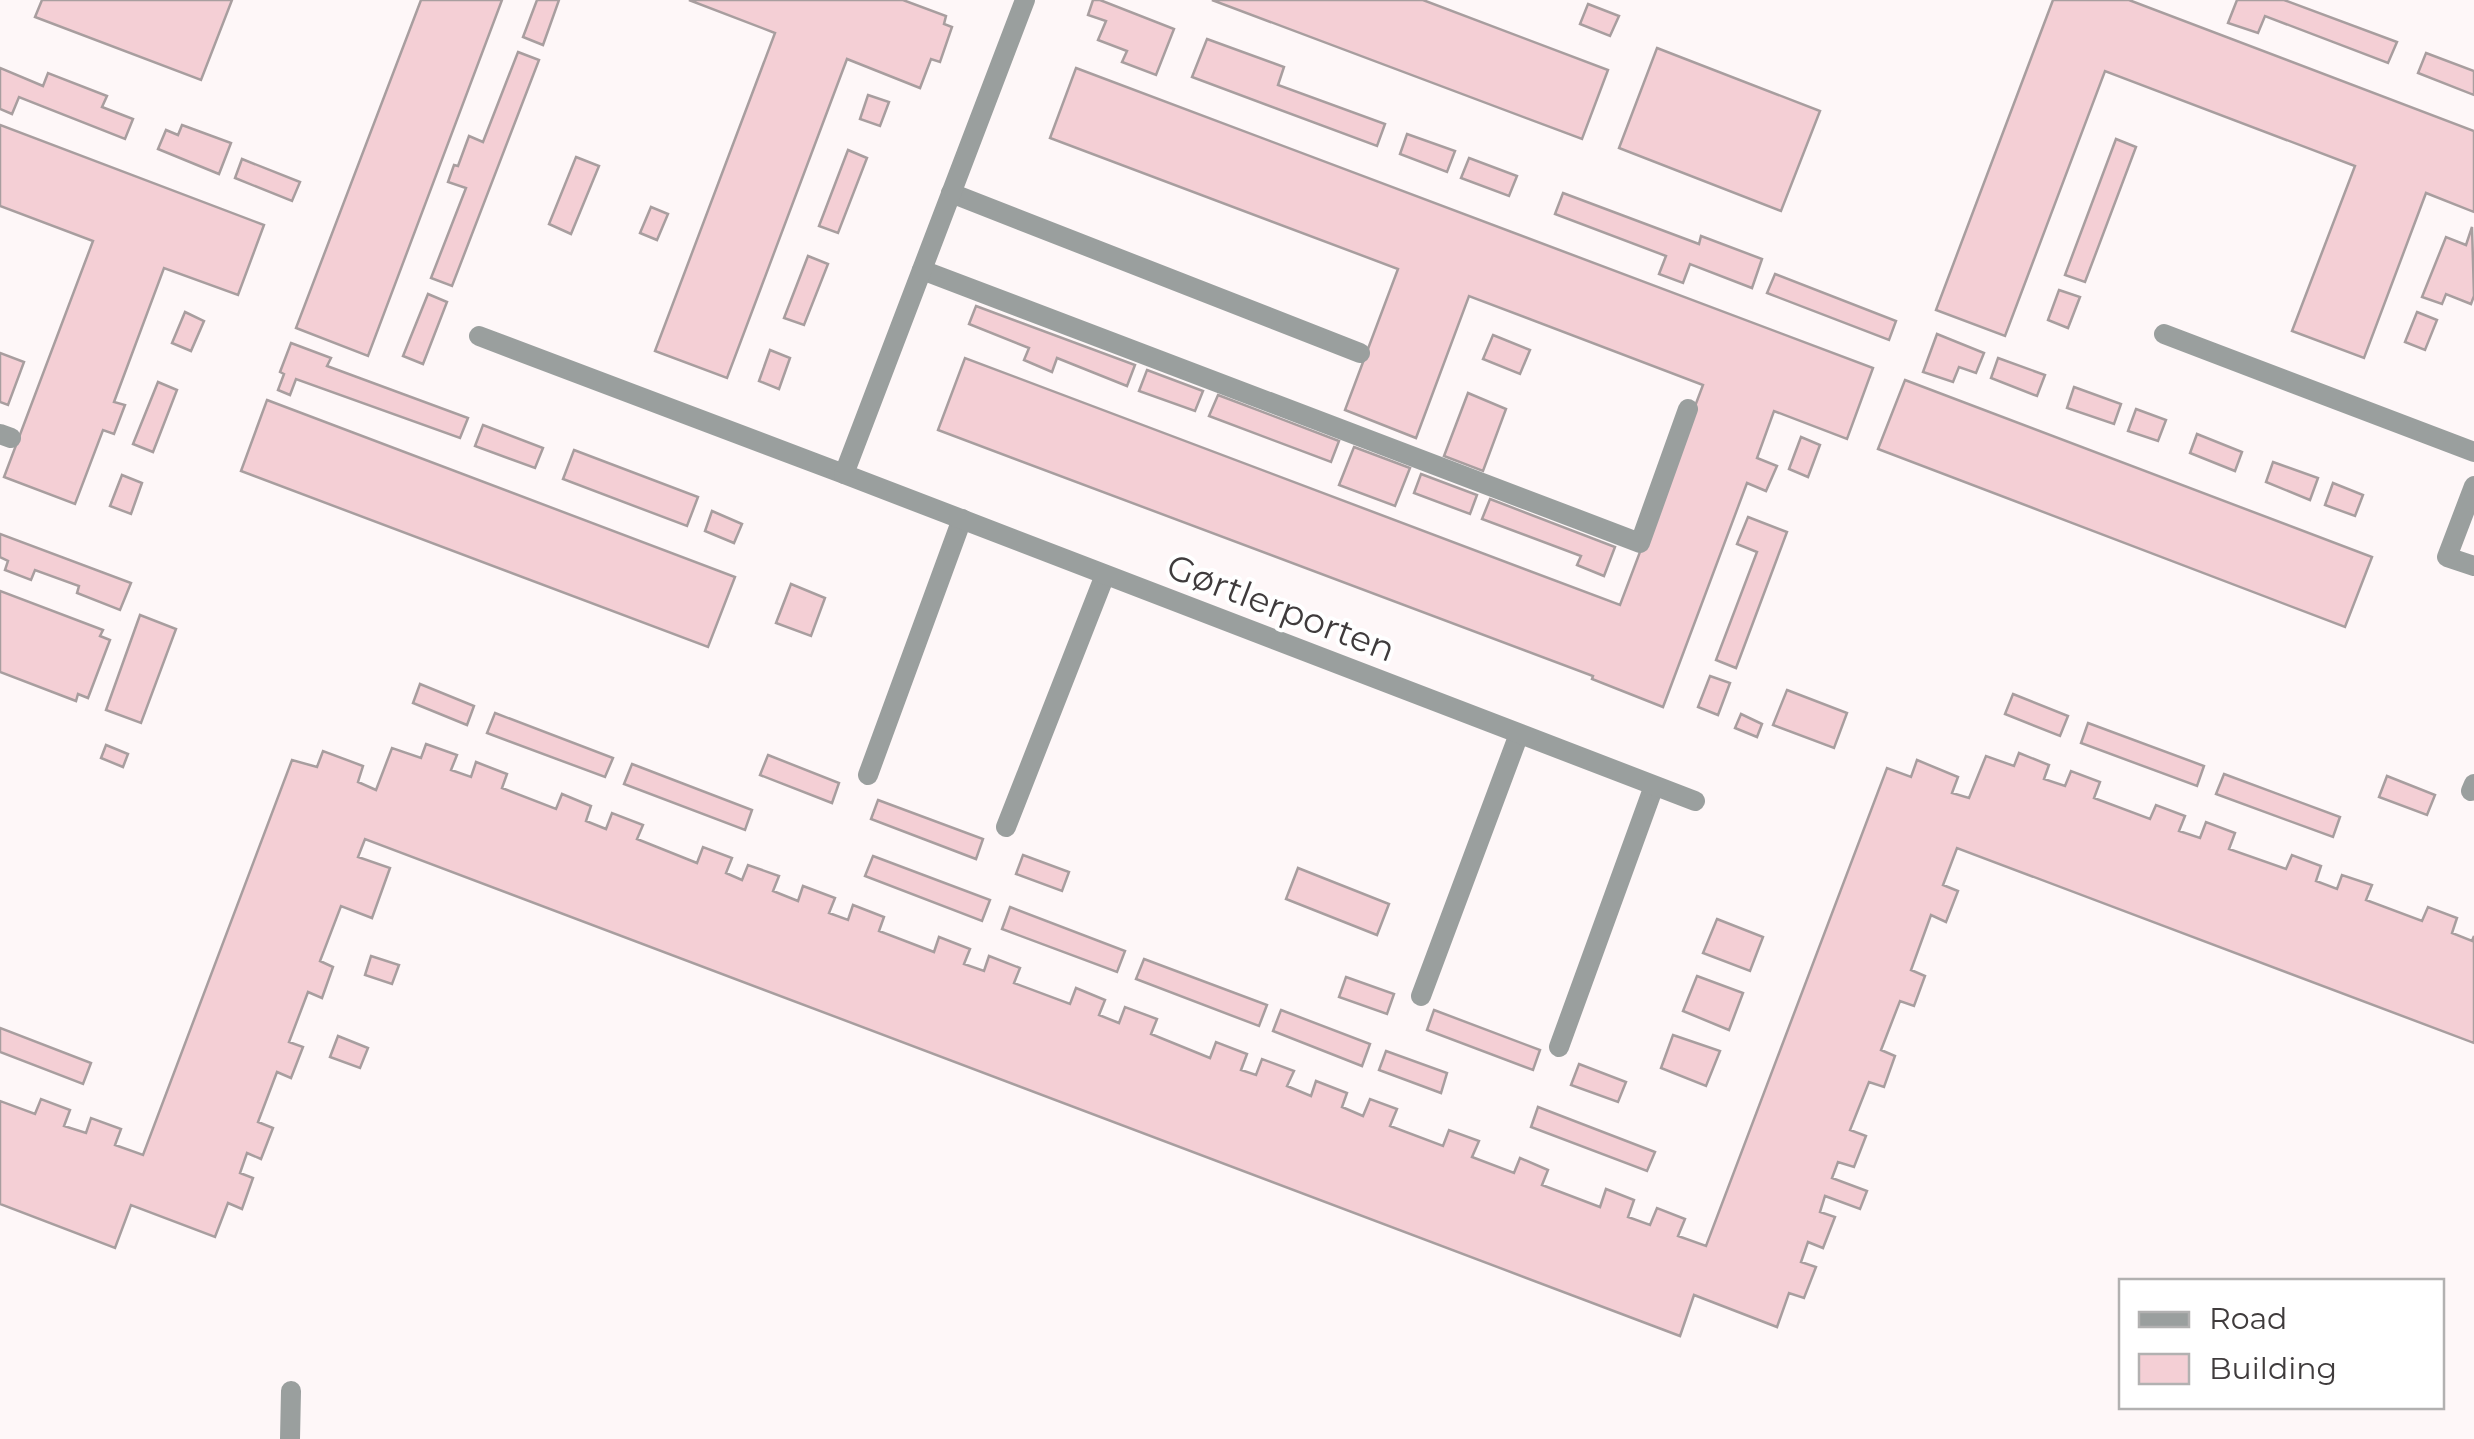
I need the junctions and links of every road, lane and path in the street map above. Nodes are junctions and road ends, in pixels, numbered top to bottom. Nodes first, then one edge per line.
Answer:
1 (1024, 0) edge
2 (951, 194) junction
3 (922, 270) junction
4 (2164, 334) dead end
5 (479, 336) dead end
6 (1360, 353) dead end
7 (1688, 409) dead end
8 (2474, 452) edge
9 (844, 474) junction
10 (2474, 486) edge
11 (962, 519) junction
12 (2474, 566) edge
13 (1105, 575) junction
14 (1519, 734) junction
15 (868, 775) dead end
16 (1654, 786) junction
17 (1695, 801) dead end
18 (1006, 827) dead end
19 (1421, 996) dead end
20 (1559, 1047) dead end
21 (291, 1391) dead end
22 (290, 1439) edge

1 - 2 street
2 - 3 street
2 - 6 street
3 - 7 street
3 - 9 street
4 - 8 street
5 - 9 street, Gørtlerporten
9 - 11 street, Gørtlerporten
10 - 12 street
11 - 13 street, Gørtlerporten
11 - 15 street
13 - 14 street, Gørtlerporten
13 - 18 street
14 - 16 street, Gørtlerporten
14 - 19 street
16 - 17 street, Gørtlerporten
16 - 20 street
21 - 22 street

